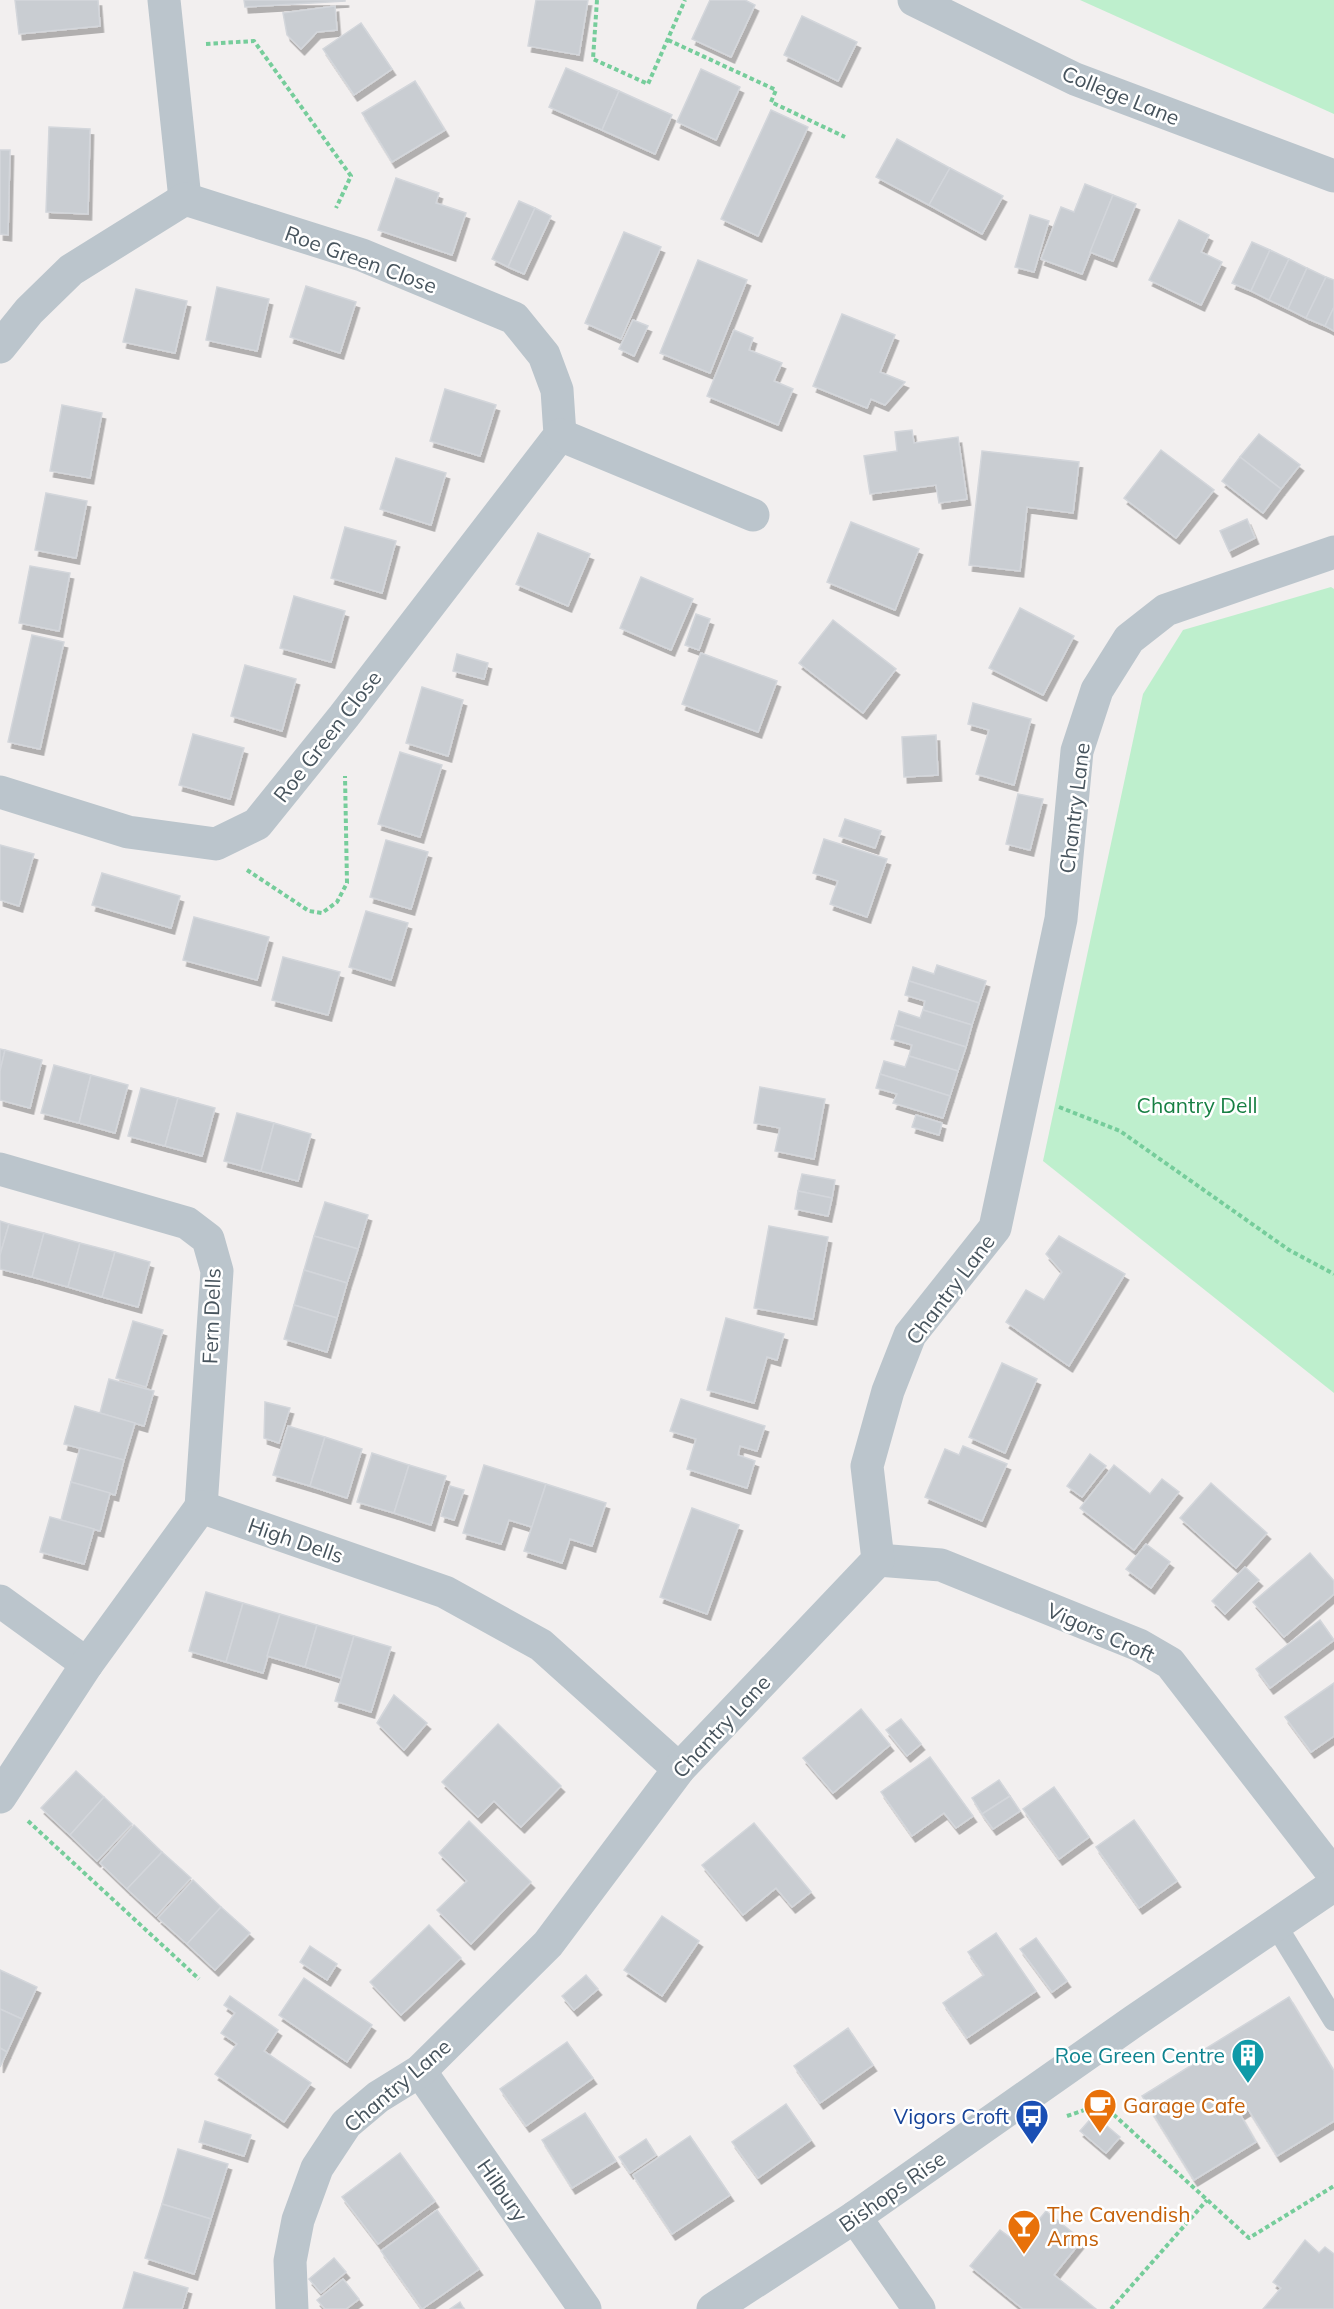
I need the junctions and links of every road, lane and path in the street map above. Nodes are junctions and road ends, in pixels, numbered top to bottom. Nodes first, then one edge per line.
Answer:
1 (164, 0) edge
2 (597, 0) edge
3 (685, 0) edge
4 (914, 0) edge
5 (668, 40) junction
6 (169, 47) junction
7 (845, 137) dead end
8 (1334, 176) edge
9 (185, 199) junction
10 (319, 242) junction
11 (0, 348) edge
12 (560, 435) junction
13 (753, 515) dead end
14 (1334, 552) edge
15 (344, 716) junction
16 (0, 792) edge
17 (216, 844) junction
18 (1055, 1106) dead end
19 (0, 1169) edge
20 (1334, 1274) edge
21 (201, 1507) junction
22 (878, 1560) junction
23 (0, 1601) edge
24 (87, 1664) junction
25 (679, 1769) junction
26 (1, 1796) edge
27 (1334, 1875) edge
28 (1334, 1884) edge
29 (1275, 1924) junction
30 (199, 1979) dead end
31 (1334, 2020) edge
32 (420, 2071) junction
33 (1062, 2117) dead end
34 (1334, 2186) edge
35 (1207, 2200) junction
36 (855, 2217) junction
37 (292, 2309) edge
38 (585, 2309) edge
39 (713, 2309) edge
40 (919, 2309) edge
41 (1111, 2309) edge

1 - 6 street
2 - 5 path
3 - 5 path
4 - 8 street, College Lane
5 - 7 path
6 - 9 street
6 - 10 path
9 - 10 street, Roe Green Close
9 - 11 street
10 - 12 street, Roe Green Close
12 - 13 street
12 - 15 street, Roe Green Close
14 - 22 street, Chantry Lane
15 - 17 street, Roe Green Close
15 - 17 path
16 - 17 street
18 - 20 path
19 - 21 street, Fern Dells
21 - 24 street
21 - 25 street, High Dells
22 - 25 street, Chantry Lane
22 - 27 street, Vigors Croft
23 - 24 street
24 - 26 street
25 - 32 street, Chantry Lane
26 - 30 path
28 - 29 street, Bishops Rise
29 - 31 lane
29 - 36 street, Bishops Rise
32 - 37 street, Chantry Lane
32 - 38 street, Hilbury
33 - 35 path
34 - 35 path
35 - 41 path
36 - 39 street, Bishops Rise
36 - 40 street

